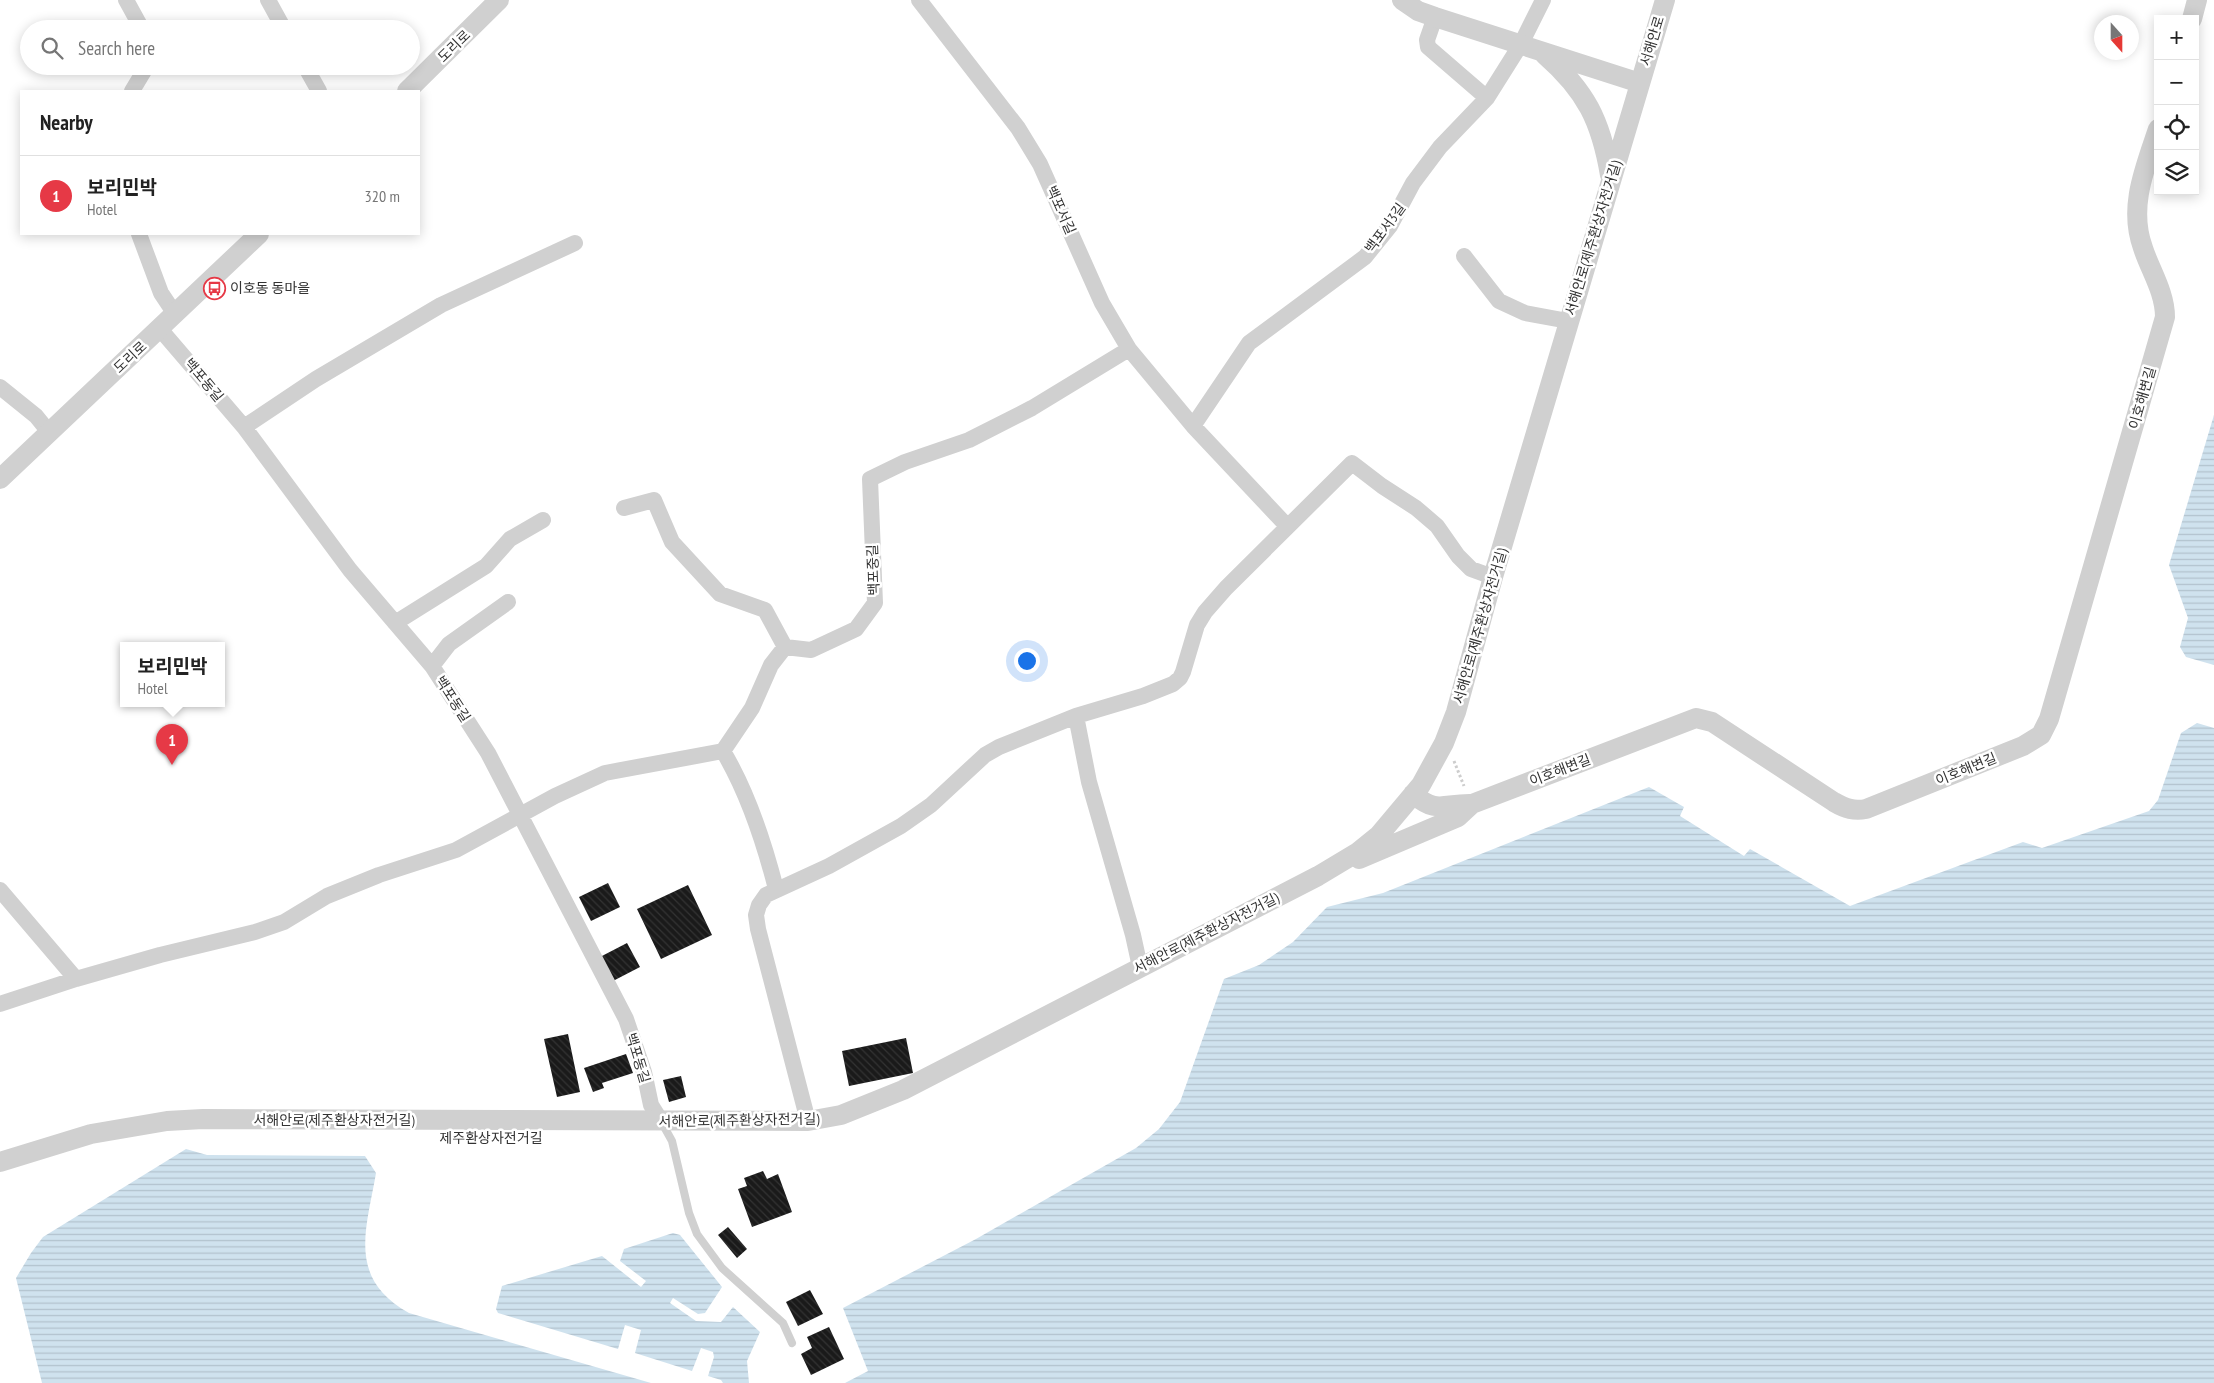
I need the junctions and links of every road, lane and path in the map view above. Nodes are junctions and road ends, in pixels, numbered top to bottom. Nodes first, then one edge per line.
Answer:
1 (126, 0) edge
2 (268, 0) edge
3 (499, 0) edge
4 (919, 0) edge
5 (1402, 0) edge
6 (1543, 0) edge
7 (1665, 0) edge
8 (2197, 0) edge
9 (2193, 15) edge
10 (1435, 17) junction
11 (137, 20) edge
12 (279, 20) edge
13 (1529, 46) junction
14 (142, 75) edge
15 (310, 75) edge
16 (1640, 83) junction
17 (133, 90) edge
18 (317, 90) edge
19 (408, 90) edge
20 (1487, 98) junction
21 (2154, 142) edge
22 (1611, 180) junction
23 (139, 235) edge
24 (258, 235) edge
25 (575, 243) dead end
26 (1464, 256) dead end
27 (175, 314) junction
28 (1568, 321) junction
29 (160, 328) junction
30 (1129, 349) junction
31 (0, 387) edge
32 (1194, 426) junction
33 (244, 427) junction
34 (49, 432) junction
35 (0, 479) edge
36 (624, 508) dead end
37 (543, 520) dead end
38 (1287, 526) junction
39 (1493, 577) junction
40 (508, 602) dead end
41 (395, 623) junction
42 (785, 647) junction
43 (432, 666) junction
44 (1076, 716) junction
45 (723, 751) junction
46 (1414, 794) junction
47 (1472, 804) junction
48 (520, 816) junction
49 (1318, 876) junction
50 (776, 889) junction
51 (0, 890) edge
52 (1140, 967) junction
53 (76, 979) junction
54 (0, 1004) edge
55 (661, 1121) junction
56 (808, 1121) junction
57 (0, 1162) edge
58 (792, 1344) dead end

1 - 11 street
2 - 12 street
3 - 19 street, 도리로
4 - 30 street, 백포서길
5 - 10 street
6 - 13 street, 백포서3길
7 - 16 street, 서해안로
8 - 9 street
10 - 13 street
10 - 20 street
13 - 16 street
13 - 20 street, 백포서3길
13 - 22 street
14 - 17 street
15 - 18 street
16 - 22 street, 서해안로(제주환상자전거길)
20 - 32 street, 백포서3길
21 - 47 street, 이호해변길
22 - 28 street, 서해안로(제주환상자전거길)
23 - 27 street
24 - 27 street, 도리로
25 - 33 street
26 - 28 street
27 - 29 street, 도리로
28 - 39 street, 서해안로(제주환상자전거길)
29 - 33 street, 백포동길
29 - 34 street, 도리로
30 - 32 street, 백포서길
30 - 42 street, 백포중길
31 - 34 street
32 - 38 street, 백포서길
33 - 41 street, 백포동길
34 - 35 street, 도리로
36 - 42 street
37 - 41 street
38 - 39 street
38 - 44 street
39 - 46 street, 서해안로(제주환상자전거길)
40 - 43 street
41 - 43 street, 백포동길
42 - 45 street
43 - 48 street, 백포동길
44 - 50 street
44 - 52 street
45 - 48 street
45 - 50 street
46 - 47 street
46 - 49 street, 서해안로(제주환상자전거길)
47 - 49 street, 이호해변길
48 - 53 street
48 - 55 street, 백포동길
49 - 52 street, 서해안로(제주환상자전거길)
50 - 56 street
51 - 53 street
52 - 56 street, 서해안로(제주환상자전거길)
53 - 54 street
55 - 56 street, 서해안로(제주환상자전거길)
55 - 57 street, 서해안로(제주환상자전거길)
55 - 58 lane

